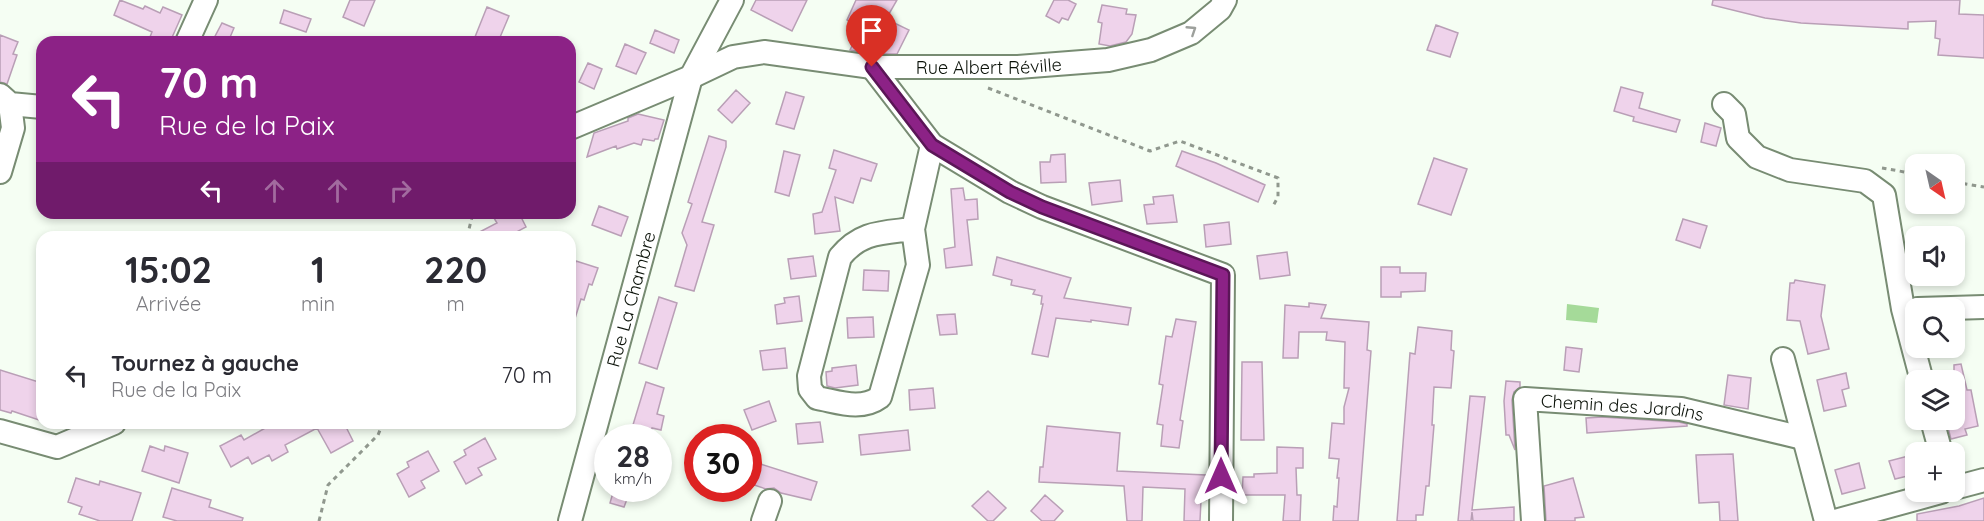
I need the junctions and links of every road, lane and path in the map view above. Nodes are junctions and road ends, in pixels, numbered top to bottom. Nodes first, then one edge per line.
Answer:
1 (206, 0) edge
2 (732, 0) edge
3 (1225, 0) edge
4 (190, 36) edge
5 (872, 67) junction
6 (691, 77) junction
7 (986, 87) dead end
8 (5, 100) edge
9 (1724, 104) dead end
10 (36, 106) edge
11 (576, 125) edge
12 (932, 145) junction
13 (0, 172) edge
14 (1965, 184) edge
15 (1984, 187) edge
16 (1273, 206) dead end
17 (913, 229) junction
18 (1909, 298) edge
19 (1984, 307) edge
20 (1965, 308) edge
21 (1783, 359) dead end
22 (100, 429) edge
23 (380, 429) edge
24 (0, 431) edge
25 (1803, 438) junction
26 (1984, 480) edge
27 (1965, 485) edge
28 (1905, 502) edge
29 (319, 521) edge
30 (570, 521) edge
31 (1221, 521) edge
32 (1533, 521) edge
33 (1826, 521) edge
34 (1835, 521) edge

1 - 4 street
2 - 6 street, Rue La Chambre
5 -> 3 street, Rue Albert Réville
5 - 6 street, Rue Albert Réville
5 - 12 street
6 - 11 street, Rue Albert Réville
6 - 30 street, Rue La Chambre
7 - 16 path
8 - 10 street
8 - 13 street
9 - 18 street
12 - 17 street
12 - 31 street
14 - 15 path
17 - 17 street
19 - 20 street
21 - 25 street
22 - 24 street
23 - 29 path
25 - 32 street, Chemin des Jardins
25 - 33 street
26 - 27 street
28 - 34 street

